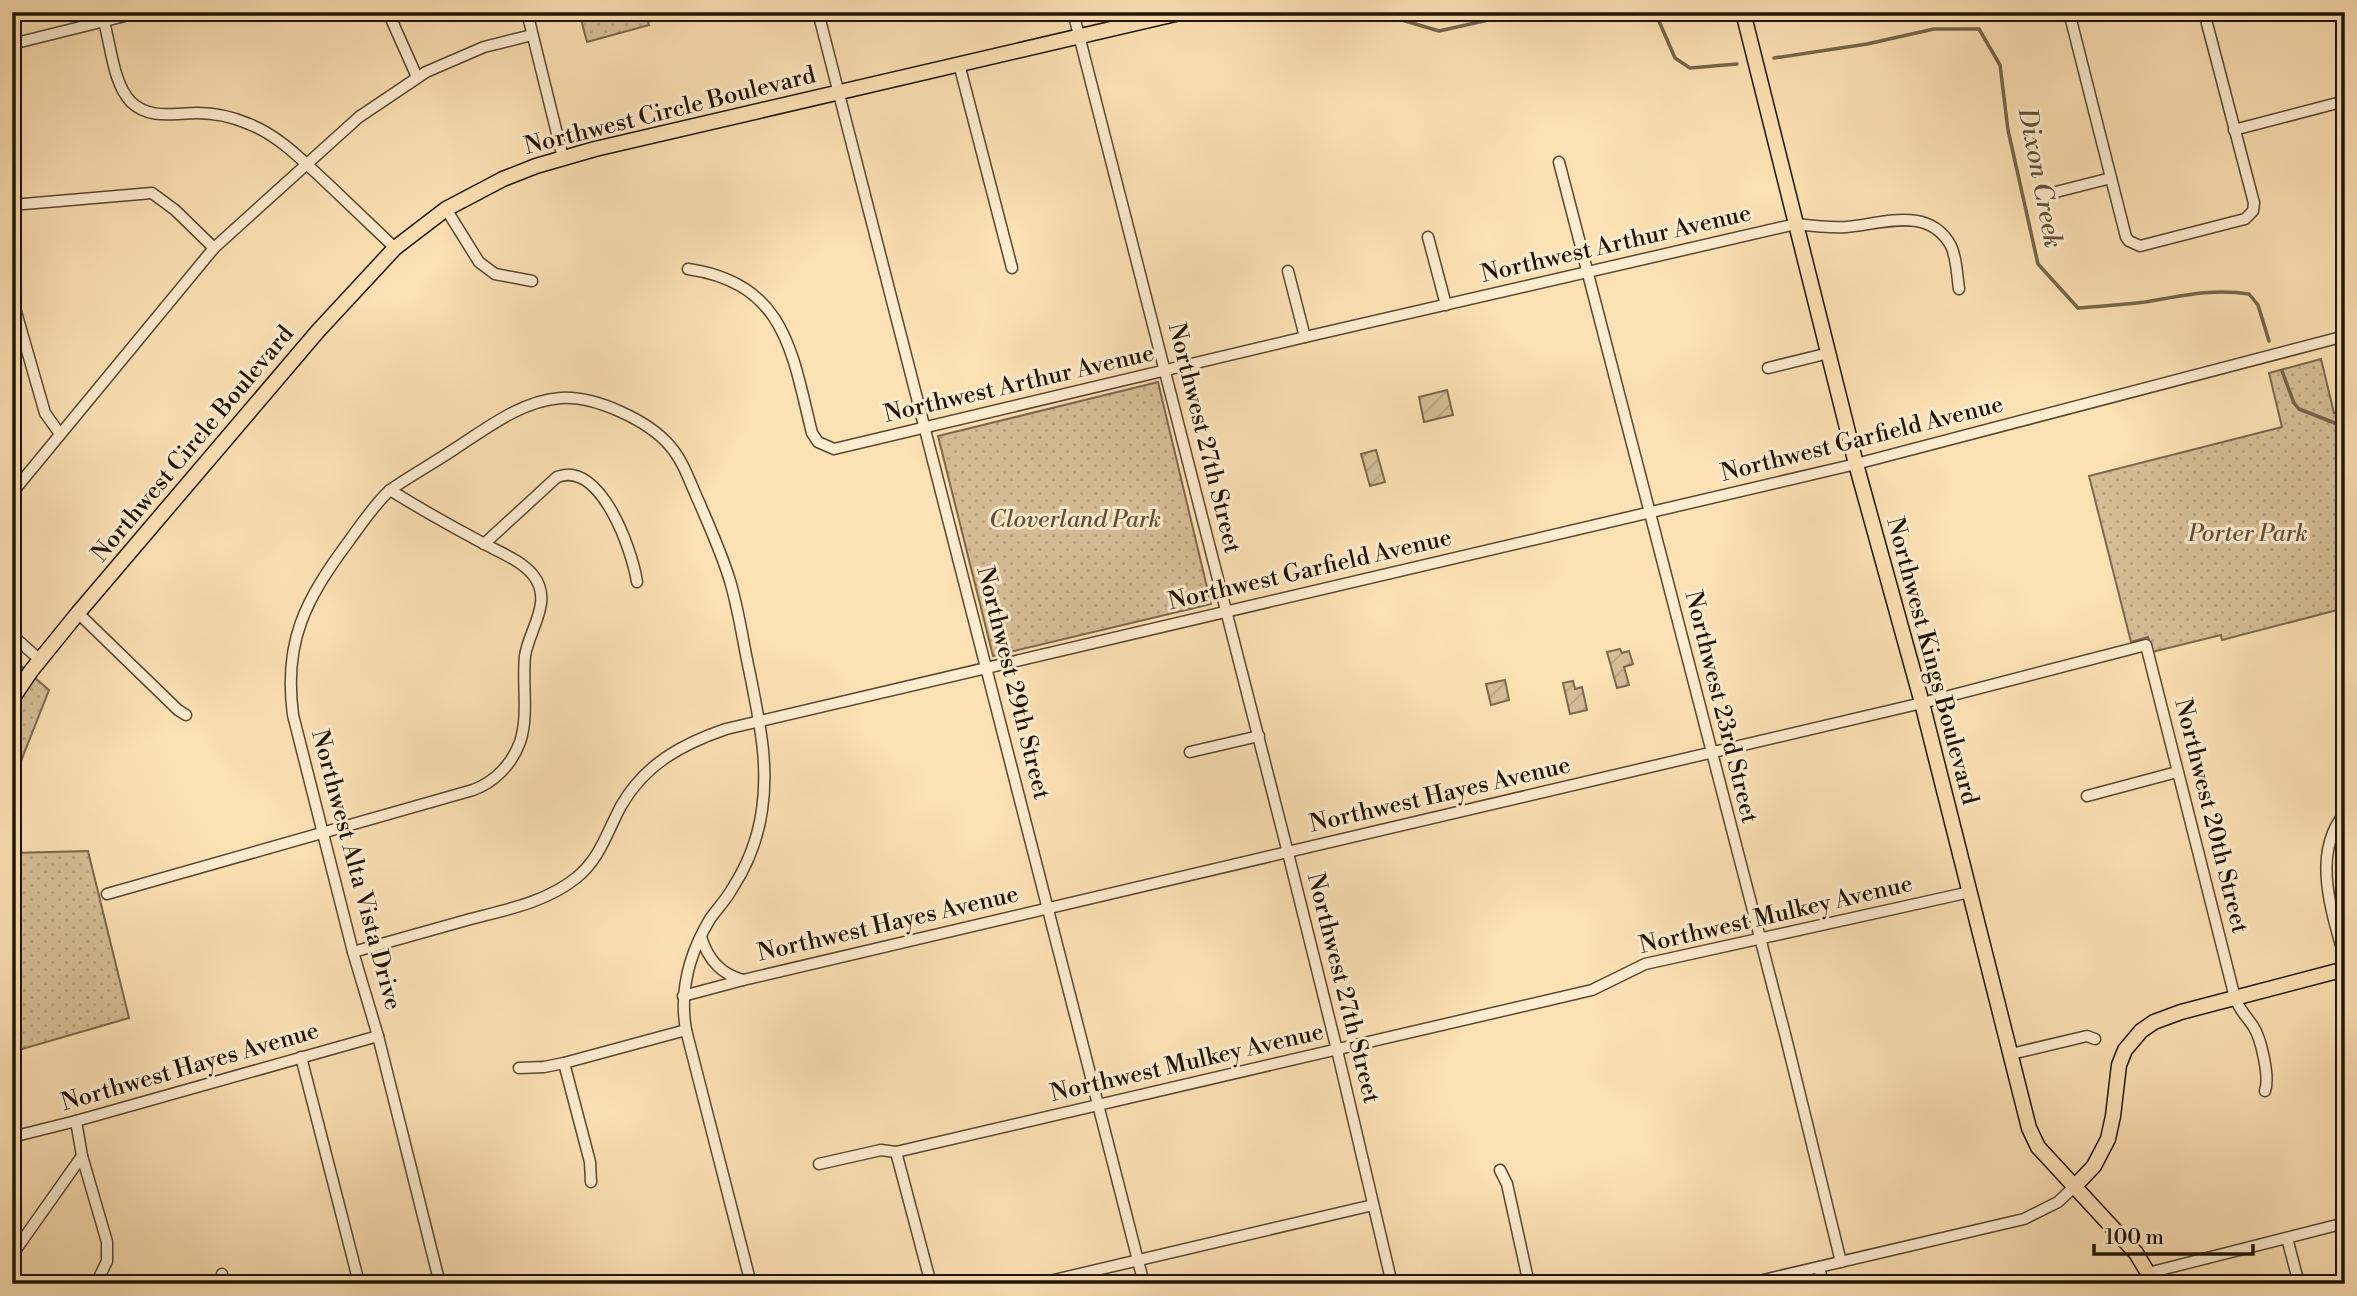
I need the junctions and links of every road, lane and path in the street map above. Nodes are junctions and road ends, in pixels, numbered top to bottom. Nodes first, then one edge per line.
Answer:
1 (142, 12) edge
2 (388, 12) edge
3 (527, 12) edge
4 (818, 12) edge
5 (1073, 12) edge
6 (1184, 12) edge
7 (1743, 12) edge
8 (2068, 12) edge
9 (2204, 12) edge
10 (2341, 12) edge
11 (104, 22) junction
12 (2345, 27) edge
13 (532, 34) junction
14 (1079, 37) junction
15 (12, 44) edge
16 (959, 64) junction
17 (417, 77) junction
18 (839, 92) junction
19 (2345, 101) edge
20 (2234, 130) junction
21 (563, 158) junction
22 (1559, 162) dead end
23 (307, 164) junction
24 (2111, 178) junction
25 (2040, 196) dead end
26 (12, 205) edge
27 (446, 209) junction
28 (1796, 224) junction
29 (1428, 237) dead end
30 (214, 248) junction
31 (396, 248) junction
32 (1012, 268) dead end
33 (688, 269) dead end
34 (1288, 271) dead end
35 (1587, 272) junction
36 (532, 281) dead end
37 (1959, 289) dead end
38 (12, 298) edge
39 (1446, 305) junction
40 (2345, 335) edge
41 (1305, 337) junction
42 (1829, 353) junction
43 (1768, 368) dead end
44 (1166, 372) junction
45 (926, 428) junction
46 (60, 434) junction
47 (1856, 464) junction
48 (390, 490) junction
49 (12, 493) edge
50 (1649, 512) junction
51 (484, 544) junction
52 (637, 582) dead end
53 (1227, 611) junction
54 (78, 613) junction
55 (12, 635) edge
56 (2146, 645) joint
57 (40, 660) junction
58 (987, 668) junction
59 (12, 699) edge
60 (1922, 703) junction
61 (186, 715) dead end
62 (760, 722) junction
63 (1259, 736) junction
64 (1190, 752) dead end
65 (1710, 753) junction
66 (2177, 772) junction
67 (2087, 796) dead end
68 (2345, 813) edge
69 (323, 833) junction
70 (1288, 853) junction
71 (1970, 892) junction
72 (107, 894) dead end
73 (1048, 909) junction
74 (701, 937) junction
75 (1759, 939) junction
76 (354, 951) junction
77 (2345, 960) edge
78 (2345, 969) edge
79 (743, 980) junction
80 (683, 996) junction
81 (2235, 998) junction
82 (686, 1030) junction
83 (378, 1036) junction
84 (2095, 1039) dead end
85 (1338, 1050) junction
86 (2011, 1054) junction
87 (300, 1057) junction
88 (564, 1063) junction
89 (519, 1068) dead end
90 (2265, 1091) dead end
91 (1099, 1106) junction
92 (76, 1121) junction
93 (12, 1137) edge
94 (896, 1152) junction
95 (82, 1156) junction
96 (818, 1164) dead end
97 (1500, 1170) dead end
98 (591, 1182) dead end
99 (2075, 1186) junction
100 (1373, 1205) junction
101 (2345, 1223) edge
102 (2287, 1238) junction
103 (12, 1255) edge
104 (1138, 1260) junction
105 (1840, 1262) junction
106 (1819, 1267) junction
107 (2150, 1278) edge
108 (358, 1279) dead end
109 (96, 1284) edge
110 (440, 1284) edge
111 (751, 1284) edge
112 (931, 1284) edge
113 (1037, 1284) edge
114 (1144, 1284) edge
115 (1392, 1284) edge
116 (1529, 1284) edge
117 (1746, 1284) edge
118 (1823, 1284) edge
119 (2299, 1284) edge

1 - 11 street
2 - 17 street
3 - 13 street
4 - 18 street, Northwest 29th Street
5 - 14 street, Northwest 27th Street
6 - 14 main road, Northwest Circle Boulevard
7 - 28 main road, Northwest Kings Boulevard
8 - 24 street
9 - 20 street
10 - 12 street
11 - 15 street
11 - 23 street
13 - 17 street
13 - 21 street
14 - 16 main road, Northwest Circle Boulevard
14 - 44 street, Northwest 27th Street
16 - 18 main road, Northwest Circle Boulevard
16 - 32 street
17 - 23 street
18 - 21 main road, Northwest Circle Boulevard
18 - 45 street, Northwest 29th Street
19 - 20 street
20 - 24 street
21 - 27 main road, Northwest Circle Boulevard
22 - 35 street, Northwest 23rd Street
23 - 30 street
23 - 31 street
24 - 25 street
26 - 30 street
27 - 31 main road, Northwest Circle Boulevard
27 - 36 street
28 - 35 street, Northwest Arthur Avenue
28 - 37 street, Northwest Arthur Avenue
28 - 42 main road, Northwest Kings Boulevard
29 - 39 street
30 - 46 street
31 - 54 main road, Northwest Circle Boulevard
33 - 45 street, Northwest Arthur Avenue
34 - 41 street
35 - 39 street, Northwest Arthur Avenue
35 - 50 street, Northwest 23rd Street
38 - 46 street
39 - 41 street, Northwest Arthur Avenue
40 - 47 street, Northwest Garfield Avenue
41 - 44 street, Northwest Arthur Avenue
42 - 43 street
42 - 47 main road, Northwest Kings Boulevard
44 - 45 street, Northwest Arthur Avenue
44 - 53 street, Northwest 27th Street
45 - 58 street, Northwest 29th Street
46 - 49 street
47 - 50 street, Northwest Garfield Avenue
47 - 60 main road, Northwest Kings Boulevard
48 - 51 street
48 - 62 street, Northwest Alta Vista Drive
48 - 69 street, Northwest Alta Vista Drive
50 - 53 street, Northwest Garfield Avenue
50 - 65 street, Northwest 23rd Street
51 - 52 street
51 - 69 street
53 - 58 street, Northwest Garfield Avenue
53 - 63 street, Northwest 27th Street
54 - 57 main road, Northwest Circle Boulevard
54 - 61 street
55 - 57 street
56 - 60 street, Northwest Hayes Avenue
56 - 66 street, Northwest 20th Street
57 - 59 main road, Northwest Circle Boulevard
58 - 62 street, Northwest Garfield Avenue
58 - 73 street, Northwest 29th Street
60 - 65 street, Northwest Hayes Avenue
60 - 71 main road, Northwest Kings Boulevard
62 - 74 street, Northwest Alta Vista Drive
62 - 76 street, Northwest Garfield Avenue
63 - 64 street
63 - 70 street, Northwest 27th Street
65 - 70 street, Northwest Hayes Avenue
65 - 75 street, Northwest 23rd Street
66 - 67 street
66 - 81 street, Northwest 20th Street
68 - 77 street
69 - 72 street
69 - 76 street, Northwest Alta Vista Drive
70 - 73 street, Northwest Hayes Avenue
70 - 85 street, Northwest 27th Street
71 - 75 street, Northwest Mulkey Avenue
71 - 86 main road, Northwest Kings Boulevard
73 - 79 street, Northwest Hayes Avenue
73 - 91 street, Northwest 29th Street
74 - 79 street, Northwest Hayes Avenue
74 - 80 street, Northwest Alta Vista Drive
75 - 85 street, Northwest Mulkey Avenue
75 - 105 street, Northwest 23rd Street
76 - 83 street, Northwest Alta Vista Drive
78 - 81 main road
79 - 80 street, Northwest Hayes Avenue
80 - 82 street, Northwest Alta Vista Drive
81 - 90 street, Northwest 20th Street
81 - 99 main road
82 - 88 street
82 - 111 street, Northwest Alta Vista Drive
83 - 87 street, Northwest Hayes Avenue
83 - 110 street, Northwest Alta Vista Drive
84 - 86 street
85 - 91 street, Northwest Mulkey Avenue
85 - 100 street, Northwest 27th Street
86 - 99 main road, Northwest Kings Boulevard
87 - 92 street, Northwest Hayes Avenue
87 - 108 street
88 - 89 street
88 - 98 street
91 - 94 street, Northwest Mulkey Avenue
91 - 104 street, Northwest 29th Street
92 - 93 street, Northwest Hayes Avenue
92 - 95 street
94 - 96 street, Northwest Mulkey Avenue
94 - 112 street
95 - 103 street
95 - 109 street
97 - 116 street
99 - 105 street
99 - 107 main road, Northwest Kings Boulevard
100 - 104 street
100 - 115 street, Northwest 27th Street
101 - 102 street
102 - 107 street
102 - 119 street
104 - 113 street
104 - 114 street, Northwest 29th Street
105 - 106 street
106 - 117 street
106 - 118 street

